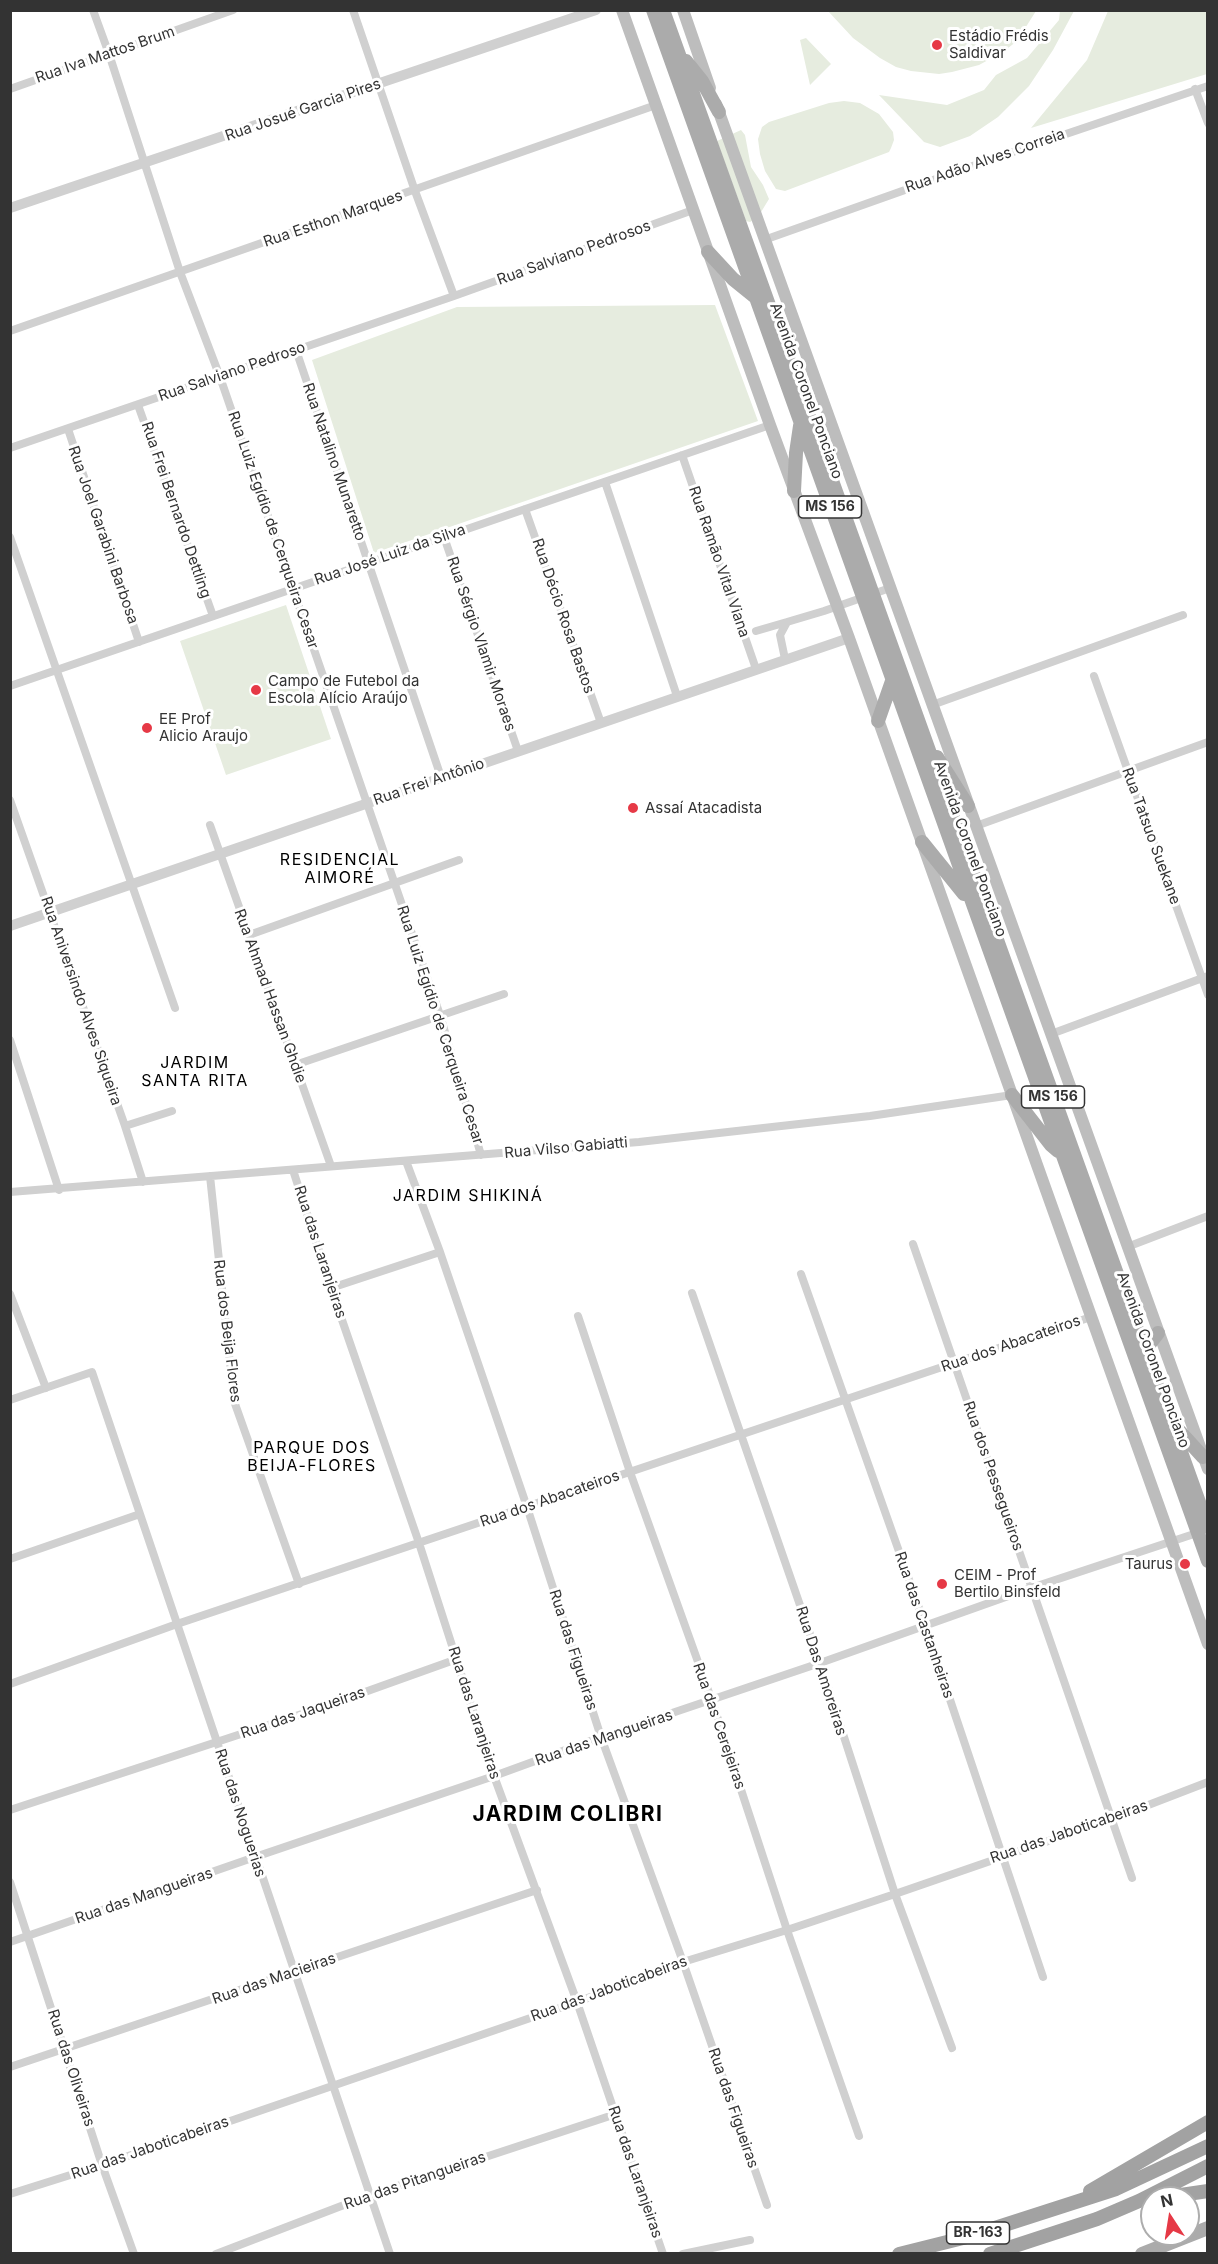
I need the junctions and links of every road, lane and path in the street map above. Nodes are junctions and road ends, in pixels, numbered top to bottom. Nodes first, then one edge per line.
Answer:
1 (93, 10) edge
2 (233, 10) edge
3 (353, 10) edge
4 (596, 10) edge
5 (622, 10) edge
6 (653, 10) edge
7 (663, 10) edge
8 (683, 10) edge
9 (678, 51) junction
10 (109, 54) junction
11 (377, 85) junction
12 (1208, 86) edge
13 (10, 88) edge
14 (1196, 89) junction
15 (656, 105) junction
16 (718, 112) junction
17 (1208, 123) edge
18 (145, 164) junction
19 (415, 191) junction
20 (10, 208) edge
21 (693, 210) junction
22 (764, 240) junction
23 (708, 252) junction
24 (180, 272) junction
25 (454, 296) junction
26 (755, 297) junction
27 (10, 332) edge
28 (296, 350) junction
29 (220, 376) junction
30 (138, 405) junction
31 (800, 424) junction
32 (770, 425) junction
33 (68, 429) junction
34 (10, 448) edge
35 (682, 455) junction
36 (605, 482) junction
37 (794, 491) junction
38 (525, 509) junction
39 (10, 537) edge
40 (444, 537) junction
41 (368, 563) junction
42 (890, 588) junction
43 (293, 589) junction
44 (868, 596) junction
45 (837, 607) junction
46 (1183, 615) dead end
47 (213, 616) junction
48 (787, 622) junction
49 (756, 631) dead end
50 (881, 633) junction
51 (849, 638) junction
52 (139, 642) junction
53 (785, 659) junction
54 (756, 669) junction
55 (57, 670) junction
56 (1094, 676) dead end
57 (892, 681) junction
58 (10, 686) edge
59 (677, 696) junction
60 (932, 705) junction
61 (878, 721) junction
62 (601, 723) junction
63 (924, 736) junction
64 (1208, 742) edge
65 (518, 751) junction
66 (1127, 771) junction
67 (441, 777) junction
68 (10, 800) edge
69 (367, 803) junction
70 (968, 806) junction
71 (210, 825) dead end
72 (975, 826) junction
73 (922, 842) junction
74 (219, 854) junction
75 (459, 860) dead end
76 (394, 884) junction
77 (132, 885) junction
78 (973, 905) junction
79 (50, 913) junction
80 (10, 926) edge
81 (249, 935) junction
82 (1204, 977) edge
83 (504, 994) dead end
84 (1208, 995) edge
85 (175, 1008) dead end
86 (440, 1015) junction
87 (1051, 1034) junction
88 (10, 1040) edge
89 (295, 1065) junction
90 (1012, 1095) junction
91 (172, 1112) dead end
92 (125, 1126) junction
93 (1062, 1154) junction
94 (481, 1155) junction
95 (406, 1161) junction
96 (331, 1166) junction
97 (293, 1170) junction
98 (210, 1176) junction
99 (143, 1182) junction
100 (59, 1190) junction
101 (10, 1192) edge
102 (1208, 1216) edge
103 (914, 1244) dead end
104 (1127, 1247) junction
105 (440, 1252) junction
106 (801, 1274) dead end
107 (331, 1288) junction
108 (692, 1293) dead end
109 (10, 1294) edge
110 (578, 1316) dead end
111 (1091, 1317) junction
112 (1158, 1333) junction
113 (1137, 1348) junction
114 (954, 1364) junction
115 (46, 1388) junction
116 (10, 1400) edge
117 (845, 1400) junction
118 (1168, 1418) junction
119 (741, 1435) junction
120 (1206, 1460) edge
121 (630, 1472) junction
122 (527, 1507) junction
123 (140, 1514) junction
124 (1202, 1530) edge
125 (1171, 1541) junction
126 (419, 1543) junction
127 (10, 1559) edge
128 (1208, 1561) edge
129 (299, 1584) junction
130 (1031, 1587) junction
131 (177, 1624) junction
132 (925, 1625) junction
133 (1208, 1644) edge
134 (457, 1659) junction
135 (820, 1664) junction
136 (10, 1684) edge
137 (712, 1701) junction
138 (601, 1737) junction
139 (217, 1742) junction
140 (494, 1776) junction
141 (1208, 1782) edge
142 (10, 1810) edge
143 (1112, 1819) junction
144 (1002, 1856) junction
145 (255, 1857) junction
146 (1132, 1878) dead end
147 (10, 1882) edge
148 (537, 1890) junction
149 (895, 1894) junction
150 (787, 1930) junction
151 (30, 1936) junction
152 (10, 1942) edge
153 (683, 1962) junction
154 (295, 1972) junction
155 (1043, 1977) dead end
156 (577, 2002) junction
157 (952, 2048) dead end
158 (64, 2049) junction
159 (10, 2067) edge
160 (333, 2085) junction
161 (616, 2114) junction
162 (1208, 2122) edge
163 (859, 2136) dead end
164 (1208, 2146) edge
165 (102, 2165) junction
166 (1208, 2166) edge
167 (1171, 2186) edge
168 (10, 2194) edge
169 (370, 2195) junction
170 (1140, 2202) edge
171 (766, 2205) dead end
172 (1056, 2209) junction
173 (1208, 2228) edge
174 (750, 2240) dead end
175 (134, 2253) edge
176 (216, 2253) edge
177 (390, 2253) edge
178 (663, 2253) edge
179 (683, 2253) edge
180 (899, 2253) edge
181 (990, 2253) edge
182 (1143, 2253) edge

1 - 10 street, Rua Luiz Egídio de Cerqueira Cesar
2 - 10 street, Rua Iva Mattos Brum
3 - 11 street
4 - 11 street, Rua Josué Garcia Pires
5 - 15 main road
6 - 26 main road, Avenida Coronel Ponciano / MS 156
7 - 9 main road
8 - 16 main road
9 - 16 main road
9 - 44 main road
10 - 13 street, Rua Iva Mattos Brum
10 - 18 street, Rua Luiz Egídio de Cerqueira Cesar
11 - 18 street, Rua Josué Garcia Pires
11 - 19 street
12 - 14 street, Rua Adão Alves Correia
14 - 17 street
14 - 22 street, Rua Adão Alves Correia
15 - 19 street, Rua Esthon Marques
15 - 21 main road
16 - 22 main road
18 - 20 street, Rua Josué Garcia Pires
18 - 24 street, Rua Luiz Egídio de Cerqueira Cesar
19 - 24 street, Rua Esthon Marques
19 - 25 street
21 - 23 main road
21 - 25 street, Rua Salviano Pedrosos
22 - 42 main road
23 - 26 main road
23 - 32 main road
24 - 27 street, Rua Esthon Marques
24 - 29 street, Rua Luiz Egídio de Cerqueira Cesar
25 - 28 street, Rua Salviano Pedroso
26 - 31 main road, Avenida Coronel Ponciano / MS 156
28 - 29 street, Rua Salviano Pedroso
28 - 41 street, Rua Natalino Munaretto
29 - 30 street, Rua Salviano Pedroso
29 - 43 street, Rua Luiz Egídio de Cerqueira Cesar
30 - 33 street, Rua Salviano Pedroso
30 - 47 street, Rua Frei Bernardo Dettling
31 - 37 main road
31 - 44 main road, Avenida Coronel Ponciano / MS 156
32 - 35 street, Rua José Luiz da Silva
32 - 37 main road
33 - 34 street, Rua Salviano Pedroso
33 - 52 street, Rua Joel Garabini Barbosa
35 - 36 street, Rua José Luiz da Silva
35 - 54 street, Rua Ramão Vital Viana
36 - 38 street, Rua José Luiz da Silva
36 - 59 street
37 - 45 main road
38 - 40 street, Rua José Luiz da Silva
38 - 62 street, Rua Décio Rosa Bastos
39 - 55 street
40 - 41 street, Rua José Luiz da Silva
40 - 65 street, Rua Sérgio Vlamir Moraes
41 - 43 street, Rua José Luiz da Silva
41 - 67 street, Rua Natalino Munaretto
42 - 44 street
42 - 60 main road
43 - 47 street, Rua José Luiz da Silva
43 - 69 street, Rua Luiz Egídio de Cerqueira Cesar
44 - 45 street
44 - 50 main road, Avenida Coronel Ponciano / MS 156
45 - 48 street
45 - 51 main road
46 - 60 street
47 - 52 street, Rua José Luiz da Silva
48 - 49 street
48 - 53 street
50 - 57 main road, Avenida Coronel Ponciano / MS 156
50 - 63 main road
51 - 53 street, Rua Frei Antônio
51 - 61 main road
52 - 55 street, Rua José Luiz da Silva
53 - 54 street, Rua Frei Antônio
54 - 59 street, Rua Frei Antônio
55 - 58 street, Rua José Luiz da Silva
55 - 77 street
56 - 66 street, Rua Tatsuo Suekane
57 - 61 main road
57 - 78 main road, Avenida Coronel Ponciano / MS 156
59 - 62 street, Rua Frei Antônio
60 - 70 main road
61 - 73 main road
62 - 65 street, Rua Frei Antônio
63 - 70 main road
63 - 113 main road, Avenida Coronel Ponciano / MS 156
64 - 66 street
65 - 67 street, Rua Frei Antônio
66 - 72 street
66 - 82 street, Rua Tatsuo Suekane
67 - 69 street, Rua Frei Antônio
68 - 79 street, Rua Aniversindo Alves Siqueira
69 - 74 street, Rua Frei Antônio
69 - 76 street, Rua Luiz Egídio de Cerqueira Cesar
70 - 72 main road
71 - 74 street, Rua Ahmad Hassan Ghdie
72 - 87 main road
73 - 78 main road
73 - 90 main road, MS 156
74 - 77 street, Rua Frei Antônio
74 - 81 street, Rua Ahmad Hassan Ghdie
75 - 76 street
76 - 81 street
76 - 86 street, Rua Luiz Egídio de Cerqueira Cesar
77 - 79 street, Rua Frei Antônio
77 - 85 street
78 - 93 main road, Avenida Coronel Ponciano / MS 156
79 - 80 street, Rua Frei Antônio
79 - 92 street, Rua Aniversindo Alves Siqueira
81 - 89 street, Rua Ahmad Hassan Ghdie
82 - 84 street, Rua Tatsuo Suekane
82 - 87 street
83 - 86 street
86 - 89 street
86 - 94 street, Rua Luiz Egídio de Cerqueira Cesar
87 - 104 main road
88 - 100 street
89 - 96 street, Rua Ahmad Hassan Ghdie
90 - 93 main road
90 - 94 street, Rua Vilso Gabiatti
90 - 111 main road, MS 156
91 - 92 street
92 - 99 street, Rua Aniversindo Alves Siqueira
93 - 113 main road, Avenida Coronel Ponciano
94 - 95 street, Rua Vilso Gabiatti
95 - 96 street, Rua Vilso Gabiatti
95 - 105 street, Rua das Figueiras
96 - 97 street, Rua Vilso Gabiatti
97 - 98 street, Rua Vilso Gabiatti
97 - 107 street, Rua das Laranjeiras
98 - 99 street, Rua Vilso Gabiatti
98 - 129 street, Rua dos Beija Flores
99 - 100 street, Rua Vilso Gabiatti
100 - 101 street, Rua Vilso Gabiatti
102 - 104 street
103 - 114 street, Rua dos Pessegueiros
104 - 112 main road
105 - 107 street
105 - 122 street, Rua das Figueiras
106 - 117 street, Rua das Castanheiras
107 - 126 street, Rua das Laranjeiras
108 - 119 street, Rua Das Amoreiras
109 - 115 street
110 - 121 street, Rua das Cerejeiras
111 - 114 street, Rua dos Abacateiros
111 - 125 main road
112 - 113 main road
112 - 120 main road
113 - 118 main road
113 - 124 main road, Avenida Coronel Ponciano
114 - 117 street, Rua dos Abacateiros
114 - 130 street, Rua dos Pessegueiros
115 - 116 street
115 - 123 street, Rua das Noguerias
117 - 119 street, Rua dos Abacateiros
117 - 132 street, Rua das Castanheiras
118 - 120 main road
118 - 124 main road
119 - 121 street, Rua dos Abacateiros
119 - 135 street, Rua Das Amoreiras
121 - 122 street, Rua dos Abacateiros
121 - 137 street, Rua das Cerejeiras
122 - 126 street, Rua dos Abacateiros
122 - 138 street, Rua das Figueiras
123 - 127 street
123 - 131 street, Rua das Noguerias
124 - 125 street, Rua das Mangueiras
124 - 128 main road, Avenida Coronel Ponciano
125 - 130 street, Rua das Mangueiras
125 - 133 main road
126 - 129 street, Rua dos Abacateiros
126 - 134 street, Rua das Laranjeiras
129 - 131 street, Rua dos Abacateiros
130 - 132 street, Rua das Mangueiras
130 - 143 street, Rua dos Pessegueiros
131 - 136 street, Rua dos Abacateiros
131 - 139 street, Rua das Noguerias
132 - 135 street, Rua das Mangueiras
132 - 144 street, Rua das Castanheiras
134 - 139 street, Rua das Jaqueiras
134 - 140 street, Rua das Laranjeiras
135 - 137 street, Rua das Mangueiras
135 - 149 street, Rua Das Amoreiras
137 - 138 street, Rua das Mangueiras
137 - 150 street, Rua das Cerejeiras
138 - 140 street, Rua das Mangueiras
138 - 153 street, Rua das Figueiras
139 - 142 street, Rua das Jaqueiras
139 - 145 street, Rua das Noguerias
140 - 145 street, Rua das Mangueiras
140 - 148 street, Rua das Laranjeiras
141 - 143 street, Rua das Jaboticabeiras
143 - 144 street, Rua das Jaboticabeiras
143 - 146 street, Rua dos Pessegueiros
144 - 149 street, Rua das Jaboticabeiras
144 - 155 street, Rua das Castanheiras
145 - 151 street, Rua das Mangueiras
145 - 154 street, Rua das Noguerias
147 - 151 street, Rua das Oliveiras
148 - 154 street, Rua das Macieiras
148 - 156 street, Rua das Laranjeiras
149 - 150 street, Rua das Jaboticabeiras
149 - 157 street, Rua Das Amoreiras
150 - 153 street, Rua das Jaboticabeiras
150 - 163 street, Rua das Cerejeiras
151 - 152 street, Rua das Mangueiras
151 - 158 street, Rua das Oliveiras
153 - 156 street, Rua das Jaboticabeiras
153 - 171 street, Rua das Figueiras
154 - 158 street, Rua das Macieiras
154 - 160 street, Rua das Noguerias
156 - 160 street, Rua das Jaboticabeiras
156 - 161 street, Rua das Laranjeiras
158 - 159 street, Rua das Macieiras
158 - 165 street, Rua das Oliveiras
160 - 165 street, Rua das Jaboticabeiras
160 - 169 street, Rua das Noguerias
161 - 169 street, Rua das Pitangueiras
161 - 178 street, Rua das Laranjeiras
162 - 172 highway
164 - 172 highway, BR-163
165 - 168 street, Rua das Jaboticabeiras
165 - 175 street, Rua das Oliveiras
166 - 167 highway, BR-163
169 - 176 street, Rua das Pitangueiras
169 - 177 street, Rua das Noguerias
170 - 181 highway, BR-163
172 - 180 highway, BR-163
173 - 182 main road
174 - 179 street

